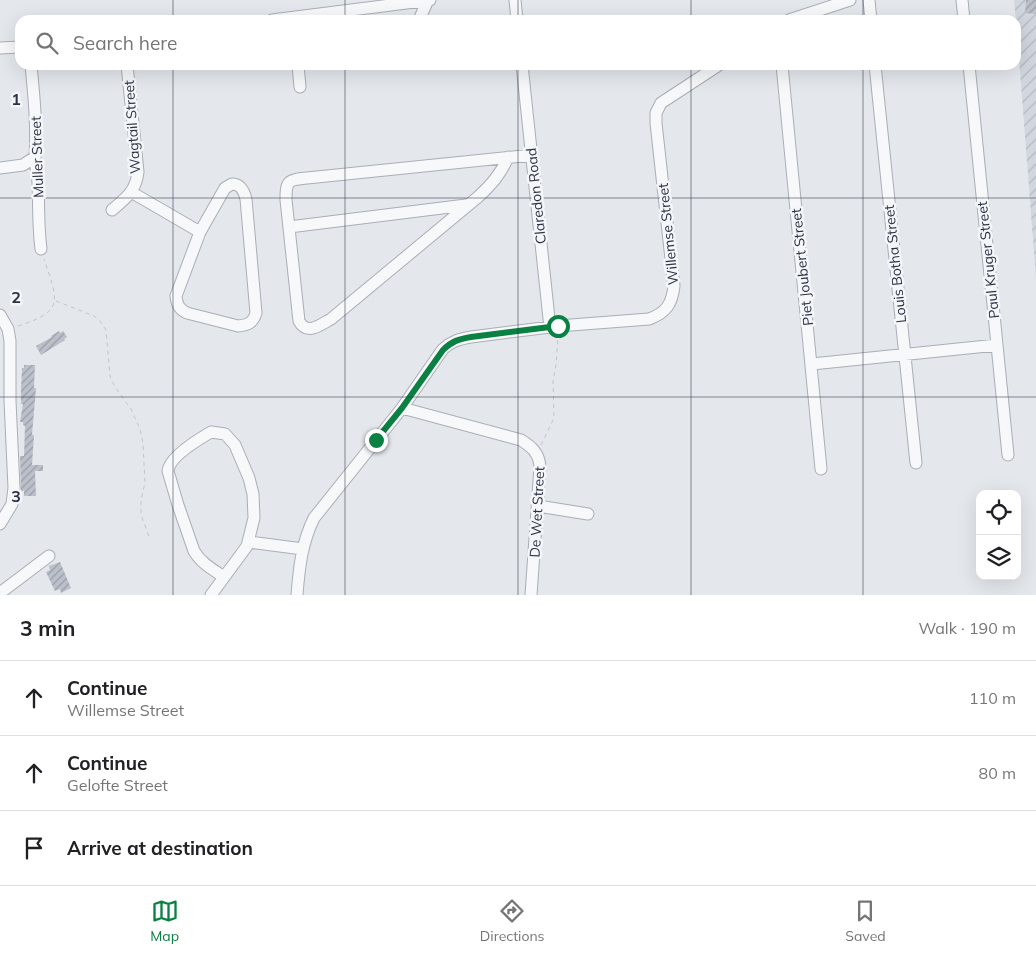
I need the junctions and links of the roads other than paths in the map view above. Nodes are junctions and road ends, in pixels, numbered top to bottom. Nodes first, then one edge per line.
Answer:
1 (429, 0) edge
2 (514, 0) edge
3 (850, 0) edge
4 (869, 0) edge
5 (962, 0) edge
6 (311, 15) edge
7 (422, 15) edge
8 (516, 15) edge
9 (804, 15) edge
10 (870, 15) edge
11 (964, 15) edge
12 (15, 47) edge
13 (0, 48) edge
14 (31, 70) edge
15 (128, 70) edge
16 (298, 70) edge
17 (523, 70) edge
18 (711, 70) edge
19 (783, 70) edge
20 (876, 70) edge
21 (969, 70) edge
22 (300, 87) dead end
23 (532, 155) junction
24 (508, 157) junction
25 (35, 158) junction
26 (0, 168) edge
27 (131, 192) junction
28 (468, 205) junction
29 (112, 210) dead end
30 (289, 227) junction
31 (200, 232) junction
32 (41, 249) road end
33 (0, 315) edge
34 (554, 327) junction
35 (996, 345) junction
36 (904, 354) junction
37 (812, 364) junction
38 (5, 402) edge
39 (402, 408) junction
40 (1008, 455) dead end
41 (916, 463) dead end
42 (821, 468) dead end
43 (538, 506) junction
44 (588, 514) dead end
45 (0, 524) edge
46 (249, 542) junction
47 (303, 549) junction
48 (49, 556) dead end
49 (224, 577) junction
50 (297, 592) edge
51 (0, 594) edge
52 (211, 595) edge
53 (309, 595) edge
54 (531, 595) edge

1 - 6 street
1 - 7 street
2 - 8 street
3 - 9 street
4 - 10 street
5 - 11 street
12 - 13 street
14 - 25 street, Muller Street
15 - 27 street, Wagtail Street
16 - 22 street
17 - 23 street, Claredon Road
18 - 34 street, Willemse Street
19 - 37 street, Piet Joubert Street
20 - 36 street, Louis Botha Street
21 - 35 street, Paul Kruger Street
23 - 24 street
23 - 34 street, Claredon Road
24 - 28 street
24 - 30 street
25 - 26 street
25 - 32 street, Muller Street
27 - 29 street, Wagtail Street
27 - 31 street
28 - 30 street
28 - 30 street
31 - 31 street
33 - 38 street
34 - 39 street, Willemse Street
35 - 36 street
35 - 40 street, Paul Kruger Street
36 - 37 street
36 - 41 street, Louis Botha Street
37 - 42 street, Piet Joubert Street
38 - 45 street
39 - 43 street, De Wet Street
39 - 47 street, Willemse Street
43 - 44 street
43 - 54 street, De Wet Street
46 - 47 street
46 - 49 street
46 - 49 street
47 - 50 street, Willemse Street
48 - 51 street
49 - 52 street
50 - 53 street

